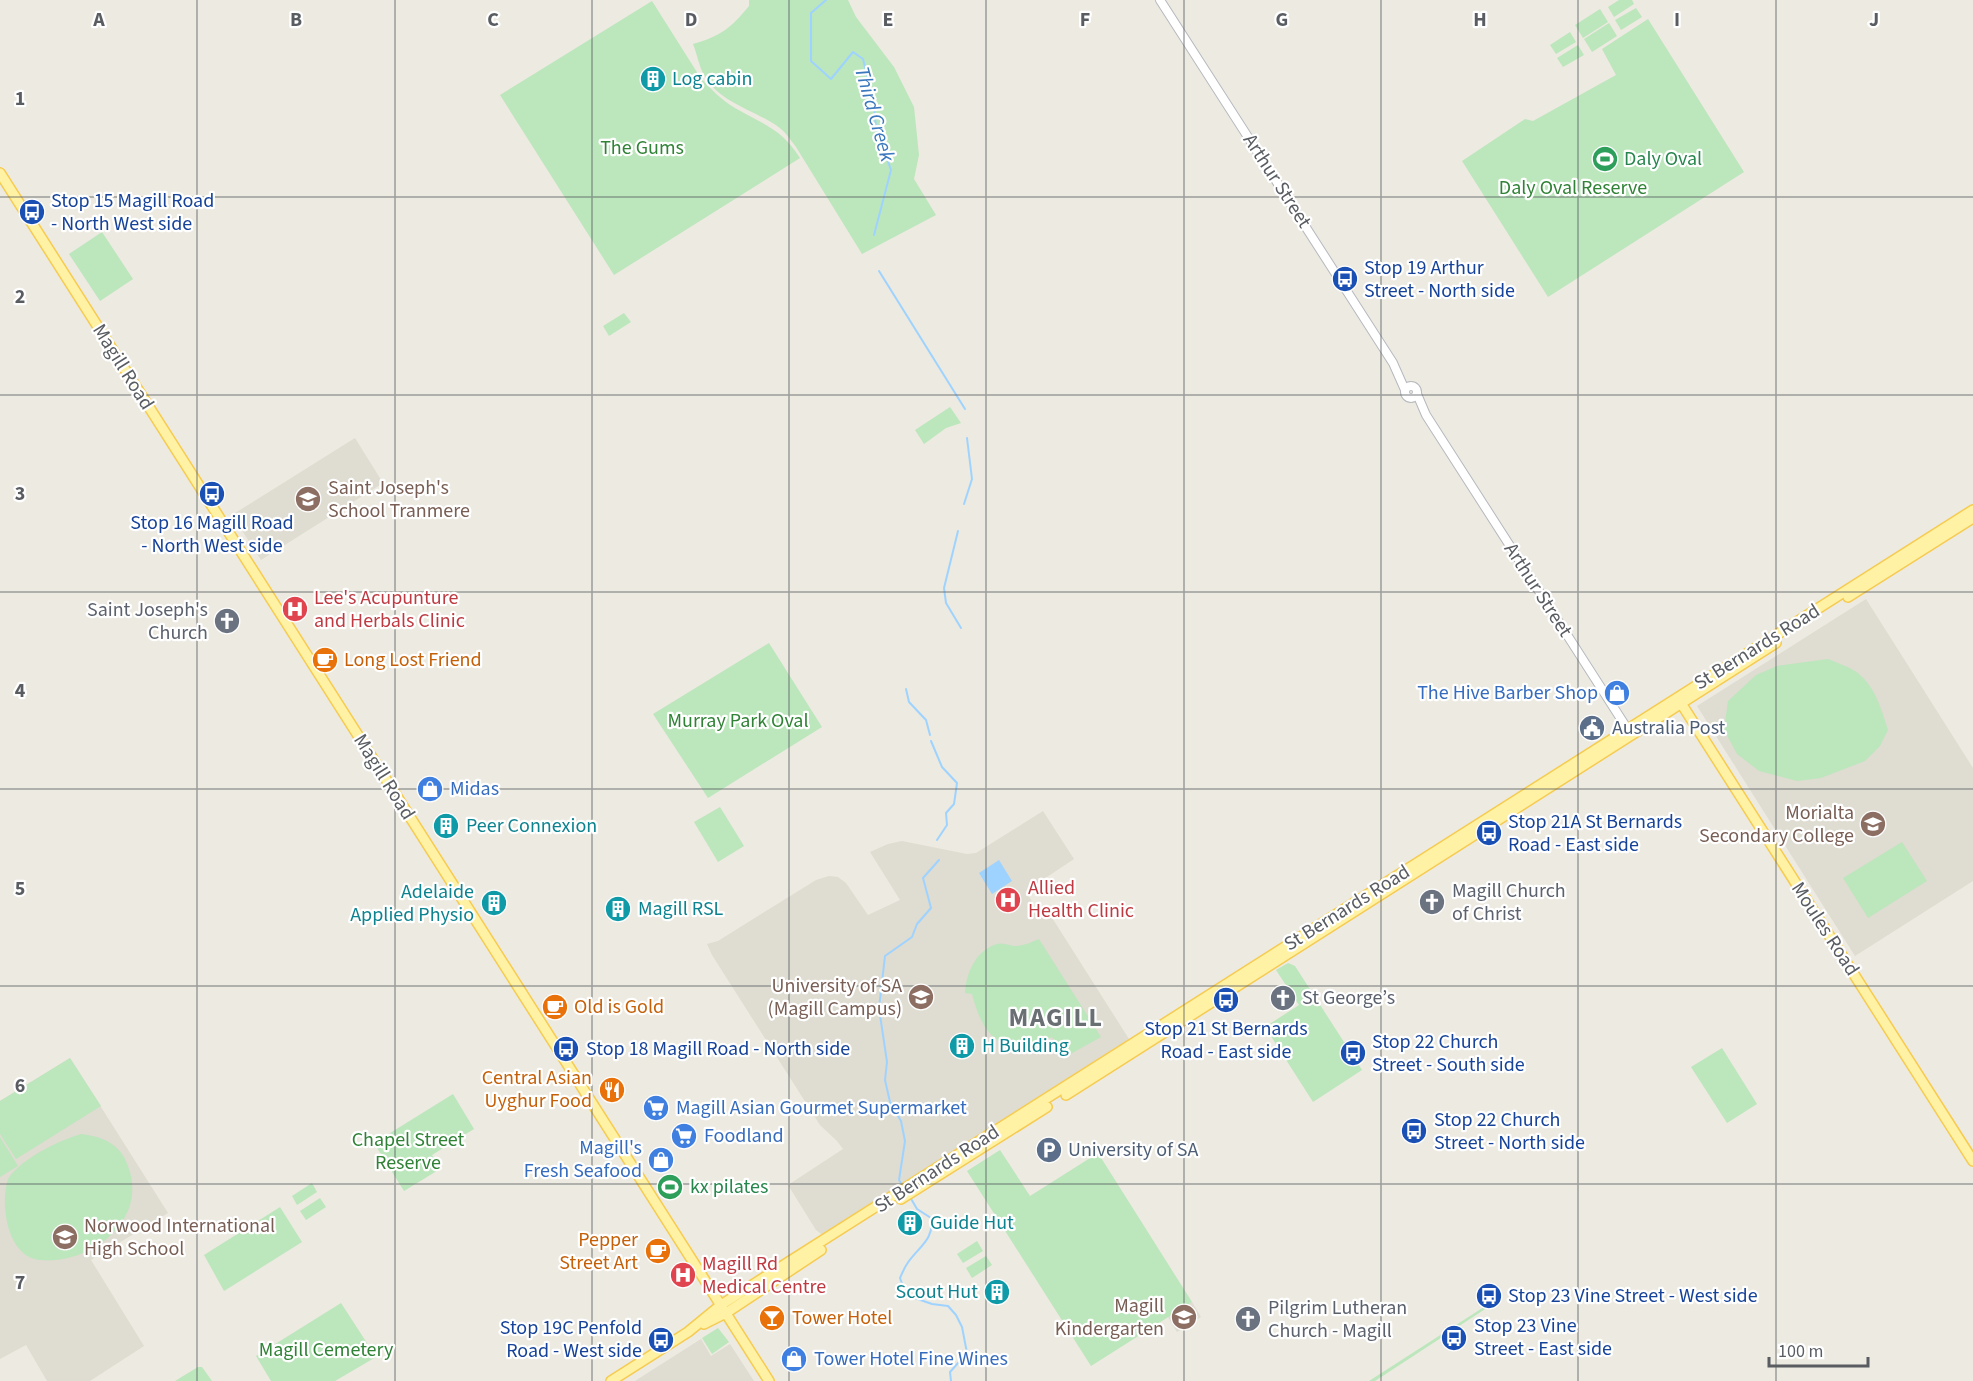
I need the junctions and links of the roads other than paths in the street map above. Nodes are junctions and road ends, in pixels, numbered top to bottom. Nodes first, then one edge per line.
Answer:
1 (1161, 0) edge
2 (0, 173) edge
3 (1973, 510) edge
4 (1973, 518) edge
5 (1680, 701) junction
6 (1630, 732) junction
7 (1973, 1161) edge
8 (724, 1309) junction
9 (611, 1381) edge
10 (769, 1381) edge

1 - 6 street, Arthur Street
2 - 8 main road, Magill Road
3 - 5 main road, St Bernards Road
4 - 5 main road, St Bernards Road
5 - 6 main road, St Bernards Road
5 - 7 main road, Moules Road
6 - 8 main road, St Bernards Road
8 - 9 main road, St Bernards Road
8 - 10 main road, Magill Road

